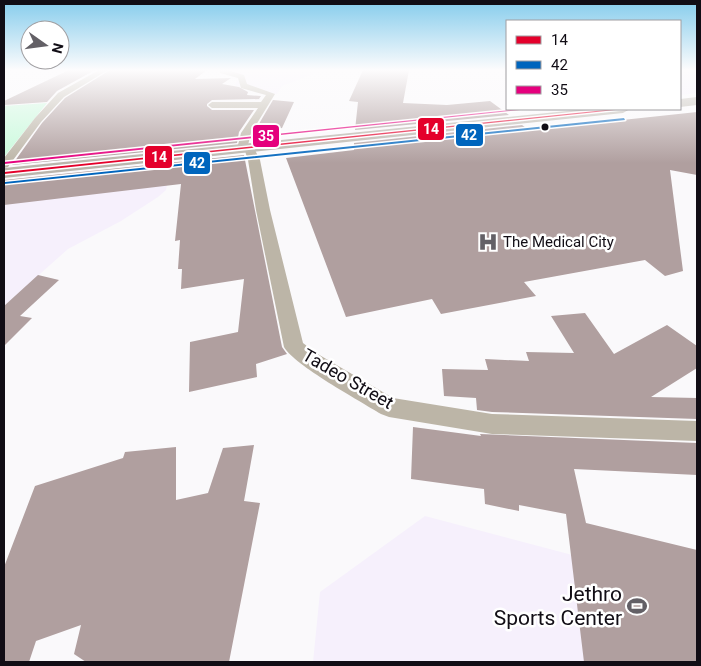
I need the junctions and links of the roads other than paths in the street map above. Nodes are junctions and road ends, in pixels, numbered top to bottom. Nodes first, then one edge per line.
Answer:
1 (55, 101) edge
2 (266, 101) edge
3 (696, 101) edge
4 (681, 102) edge
5 (263, 105) junction
6 (212, 106) dead end
7 (604, 110) edge
8 (586, 111) edge
9 (245, 148) junction
10 (4, 165) edge
11 (4, 174) edge
12 (697, 431) edge

1 - 10 street
2 - 5 street
3 - 4 highway
5 - 6 street
5 - 9 street
7 - 8 highway
8 - 9 highway
9 - 11 highway
9 - 12 street, Tadeo Street

